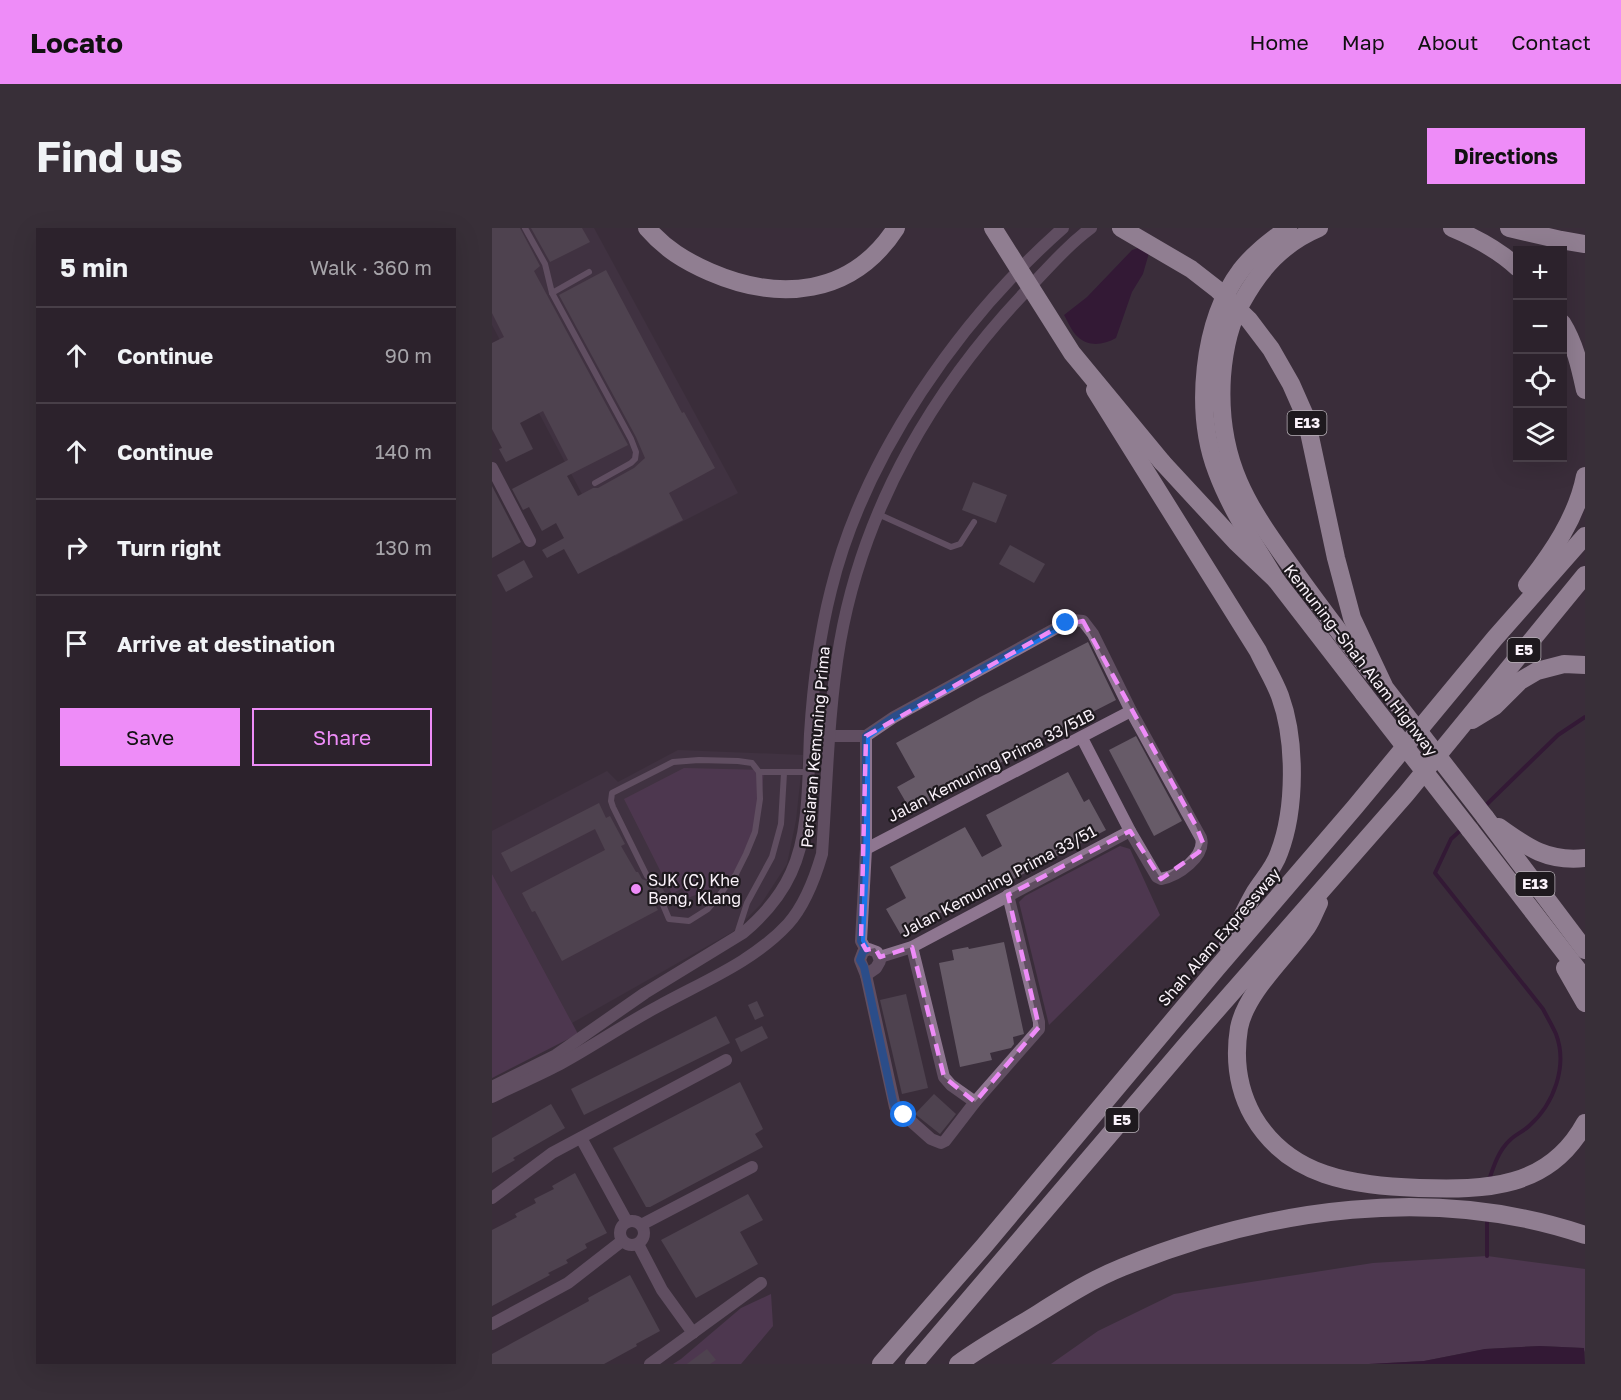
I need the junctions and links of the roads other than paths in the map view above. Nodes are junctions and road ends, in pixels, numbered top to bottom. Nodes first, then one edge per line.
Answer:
1 (525, 228) edge
2 (647, 228) edge
3 (896, 228) edge
4 (993, 228) edge
5 (1063, 228) edge
6 (1091, 228) edge
7 (1121, 228) edge
8 (1288, 228) edge
9 (1318, 228) edge
10 (1452, 228) edge
11 (1509, 228) edge
12 (1555, 228) edge
13 (1585, 235) edge
14 (1585, 244) edge
15 (1513, 264) edge
16 (589, 272) dead end
17 (552, 293) junction
18 (1567, 330) edge
19 (1585, 390) edge
20 (1154, 467) junction
21 (492, 468) edge
22 (1585, 476) edge
23 (595, 483) dead end
24 (877, 514) junction
25 (974, 522) dead end
26 (1585, 536) edge
27 (530, 541) dead end
28 (1585, 575) edge
29 (1276, 580) junction
30 (1496, 638) junction
31 (1585, 665) edge
32 (1385, 688) junction
33 (1131, 711) junction
34 (1462, 726) junction
35 (831, 735) junction
36 (810, 736) junction
37 (866, 736) junction
38 (1082, 738) junction
39 (759, 772) junction
40 (808, 772) junction
41 (784, 773) junction
42 (1485, 818) junction
43 (1130, 831) junction
44 (866, 849) junction
45 (1585, 858) edge
46 (647, 876) dead end
47 (1332, 877) junction
48 (1008, 896) junction
49 (661, 900) dead end
50 (1546, 931) junction
51 (736, 938) junction
52 (912, 947) junction
53 (866, 950) junction
54 (1585, 950) edge
55 (880, 957) junction
56 (1217, 968) junction
57 (866, 975) junction
58 (1585, 979) edge
59 (1585, 1003) edge
60 (628, 1004) junction
61 (637, 1018) junction
62 (726, 1060) dead end
63 (492, 1087) edge
64 (492, 1097) edge
65 (975, 1102) junction
66 (1585, 1123) edge
67 (581, 1138) junction
68 (752, 1167) dead end
69 (492, 1198) edge
70 (627, 1222) junction
71 (641, 1225) junction
72 (1585, 1235) edge
73 (622, 1240) junction
74 (638, 1244) junction
75 (761, 1283) dead end
76 (492, 1324) edge
77 (693, 1333) junction
78 (650, 1364) edge
79 (881, 1364) edge
80 (914, 1364) edge
81 (958, 1364) edge

1 - 17 lane
2 - 3 highway
4 - 20 highway, Kemuning–Shah Alam Highway / E13, bridge
5 - 36 street, Persiaran Kemuning Prima
6 - 24 street, Persiaran Kemuning Prima
7 - 32 highway, Kemuning–Shah Alam Highway / E13, bridge
8 - 29 highway
9 - 32 highway
10 - 15 highway
11 - 14 highway
12 - 13 highway
16 - 17 lane
17 - 23 lane
18 - 19 highway
20 - 29 highway, Kemuning–Shah Alam Highway / E13
20 - 56 highway
21 - 27 street
22 - 30 highway
24 - 25 lane
24 - 35 street, Persiaran Kemuning Prima
26 - 30 highway, Shah Alam Expressway / E5
28 - 34 highway, E5
29 - 50 highway, Kemuning–Shah Alam Highway / E13, bridge
30 - 56 highway, Shah Alam Expressway / E5
31 - 34 highway
32 - 42 highway, Kemuning–Shah Alam Highway / E13, bridge
33 - 37 street
33 - 38 street, Jalan Kemuning Prima 33/51B
33 - 43 street
34 - 47 highway, E5
35 - 36 street
35 - 37 street
35 - 61 street, Persiaran Kemuning Prima
36 - 40 street, Persiaran Kemuning Prima
37 - 44 street
38 - 43 street
38 - 44 street, Jalan Kemuning Prima 33/51B
39 - 41 lane
39 - 46 lane
39 - 49 lane
40 - 41 lane
40 - 51 street, Persiaran Kemuning Prima
41 - 51 lane
42 - 45 highway
42 - 54 highway, Kemuning–Shah Alam Highway / E13
43 - 48 street, Jalan Kemuning Prima 33/51
44 - 53 street
47 - 66 highway
47 - 80 highway, E5
48 - 52 street, Jalan Kemuning Prima 33/51
48 - 65 street
50 - 58 highway, Kemuning–Shah Alam Highway / E13
50 - 59 highway
51 - 60 street, Persiaran Kemuning Prima
52 - 55 street, Jalan Kemuning Prima 33/51
52 - 65 street
53 - 55 street
53 - 57 street
55 - 57 street
56 - 79 highway, Shah Alam Expressway / E5
57 - 65 street
60 - 61 street
60 - 63 street, Persiaran Kemuning Prima
61 - 64 street, Persiaran Kemuning Prima
62 - 67 street
67 - 69 street
67 - 70 street
68 - 71 street
70 - 71 street
70 - 73 street
71 - 74 street
72 - 81 highway
73 - 74 street
73 - 76 street
74 - 77 street
75 - 77 street
77 - 78 street

